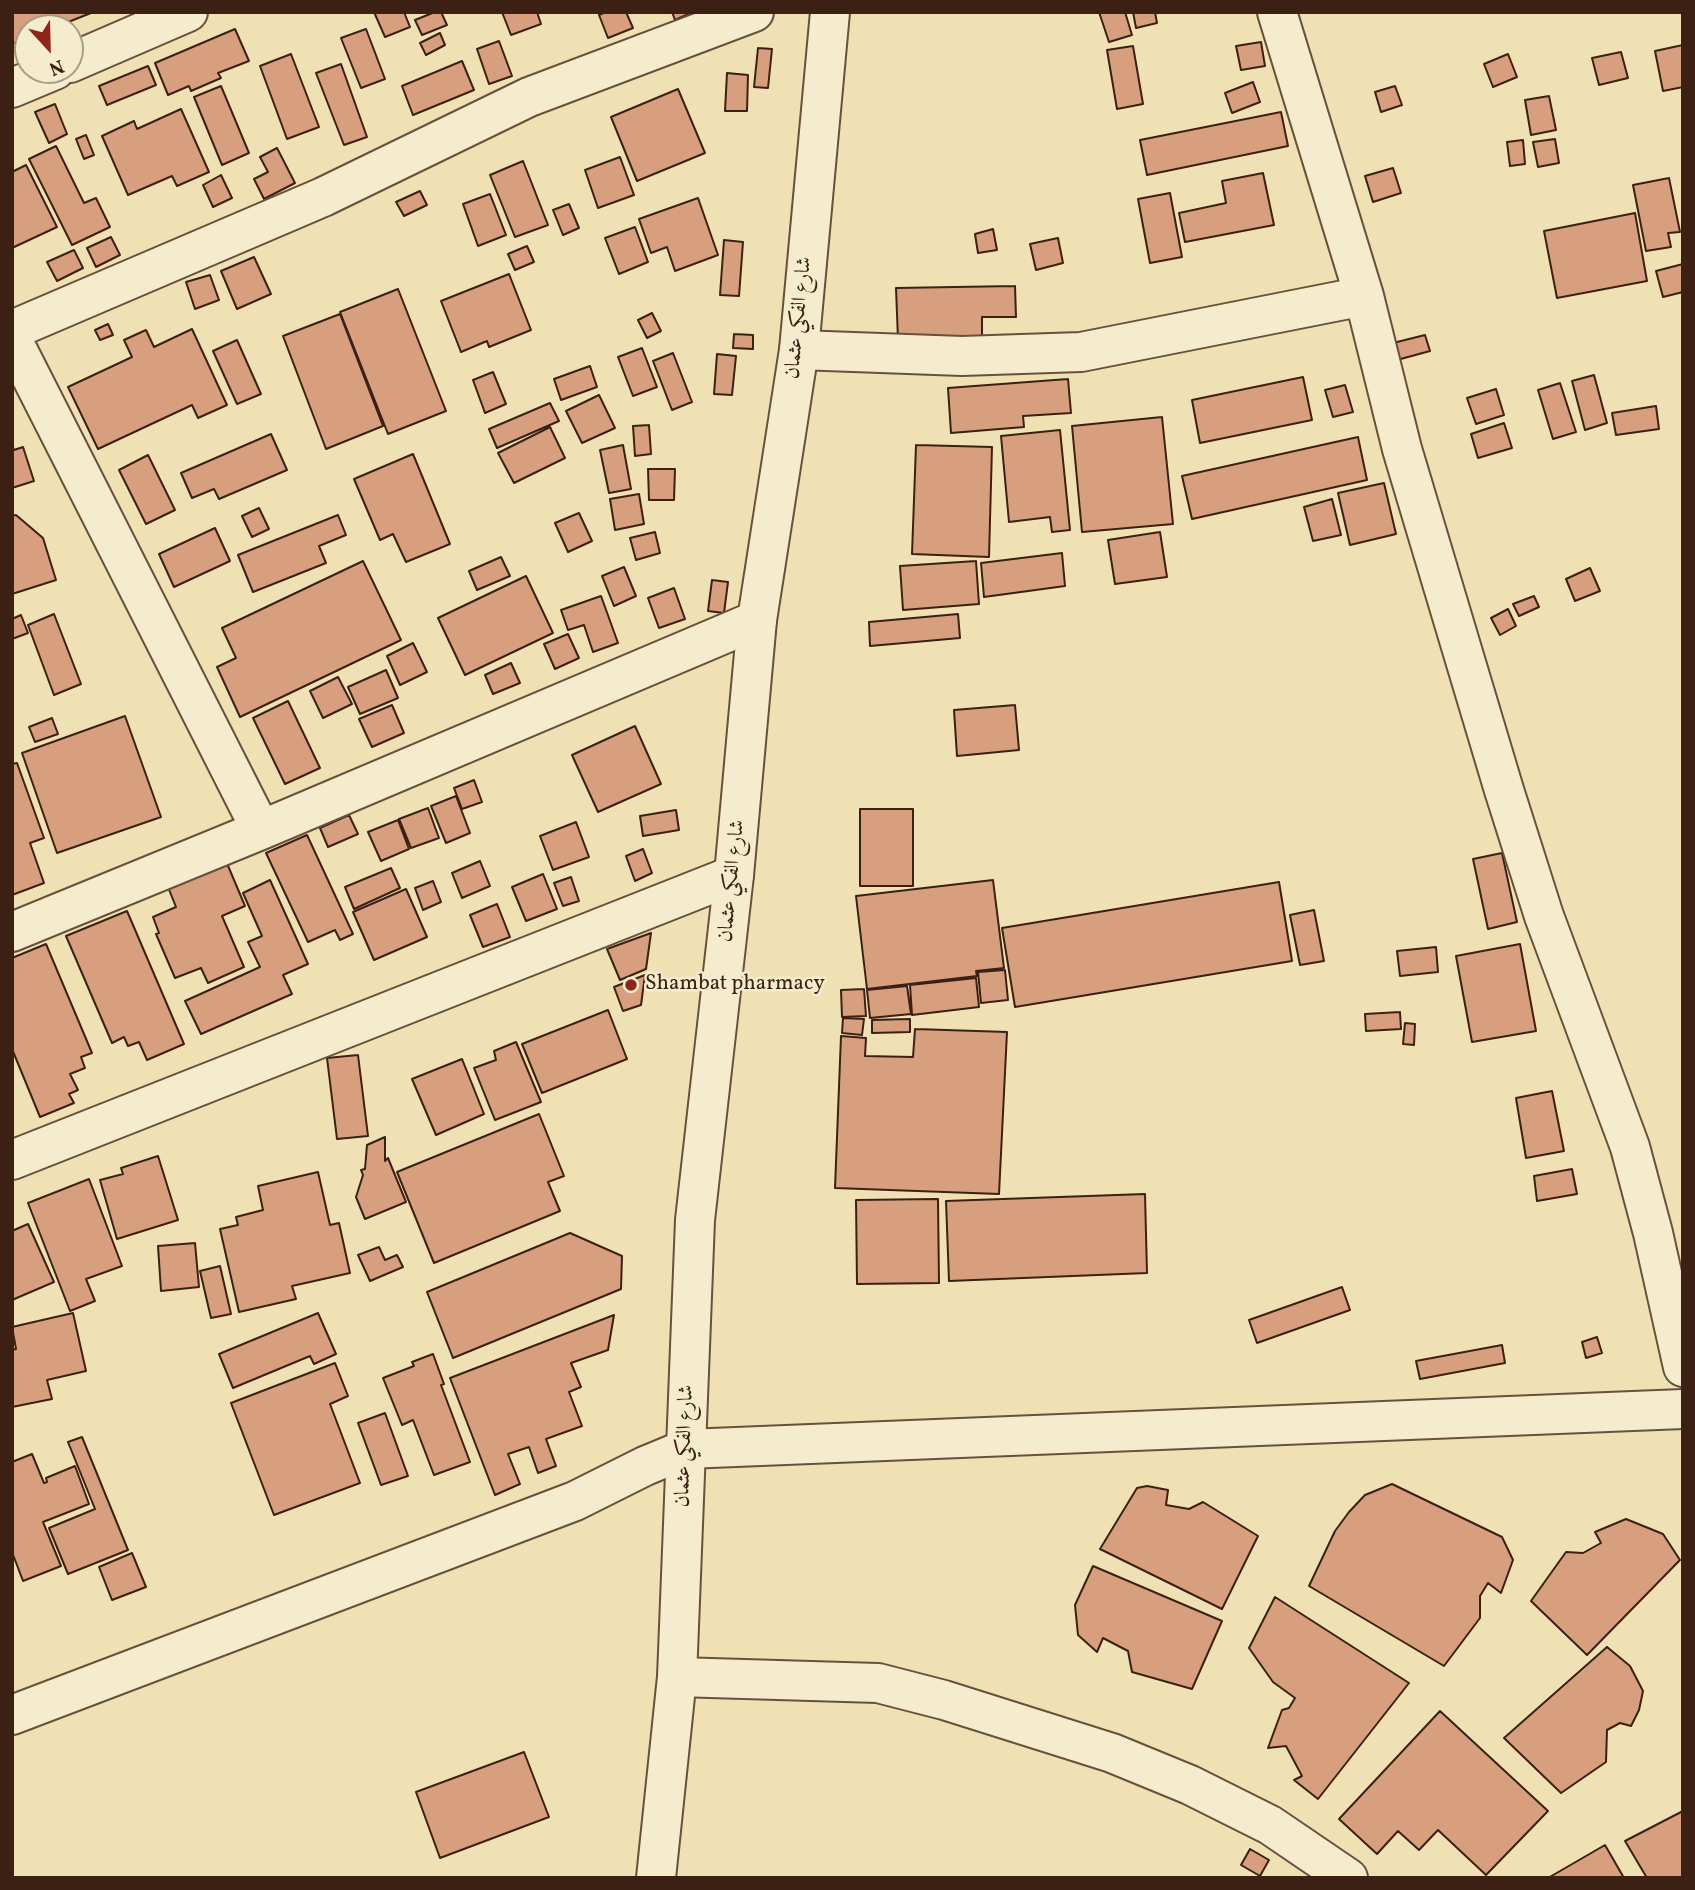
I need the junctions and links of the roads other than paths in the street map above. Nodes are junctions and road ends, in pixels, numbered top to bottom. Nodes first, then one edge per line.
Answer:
1 (188, 12) edge
2 (754, 12) edge
3 (830, 12) edge
4 (1277, 12) edge
5 (84, 57) edge
6 (1364, 296) junction
7 (12, 330) edge
8 (12, 339) edge
9 (799, 350) junction
10 (757, 620) junction
11 (261, 830) junction
12 (734, 875) junction
13 (12, 932) edge
14 (12, 1160) edge
15 (1683, 1367) edge
16 (1683, 1409) edge
17 (686, 1449) junction
18 (677, 1677) junction
19 (12, 1715) edge
20 (656, 1878) edge
21 (1348, 1878) edge

1 - 5 street
2 - 7 street
3 - 9 street, شارع الفكي عثمان
4 - 6 street
6 - 9 street
6 - 15 street
8 - 11 street
9 - 10 street, شارع الفكي عثمان
10 - 11 street
10 - 12 street, شارع الفكي عثمان
11 - 13 street
12 - 14 street
12 - 17 street, شارع الفكي عثمان
16 - 17 street
17 - 18 street, شارع الفكي عثمان
17 - 19 street
18 - 20 street, شارع الفكي عثمان
18 - 21 street

